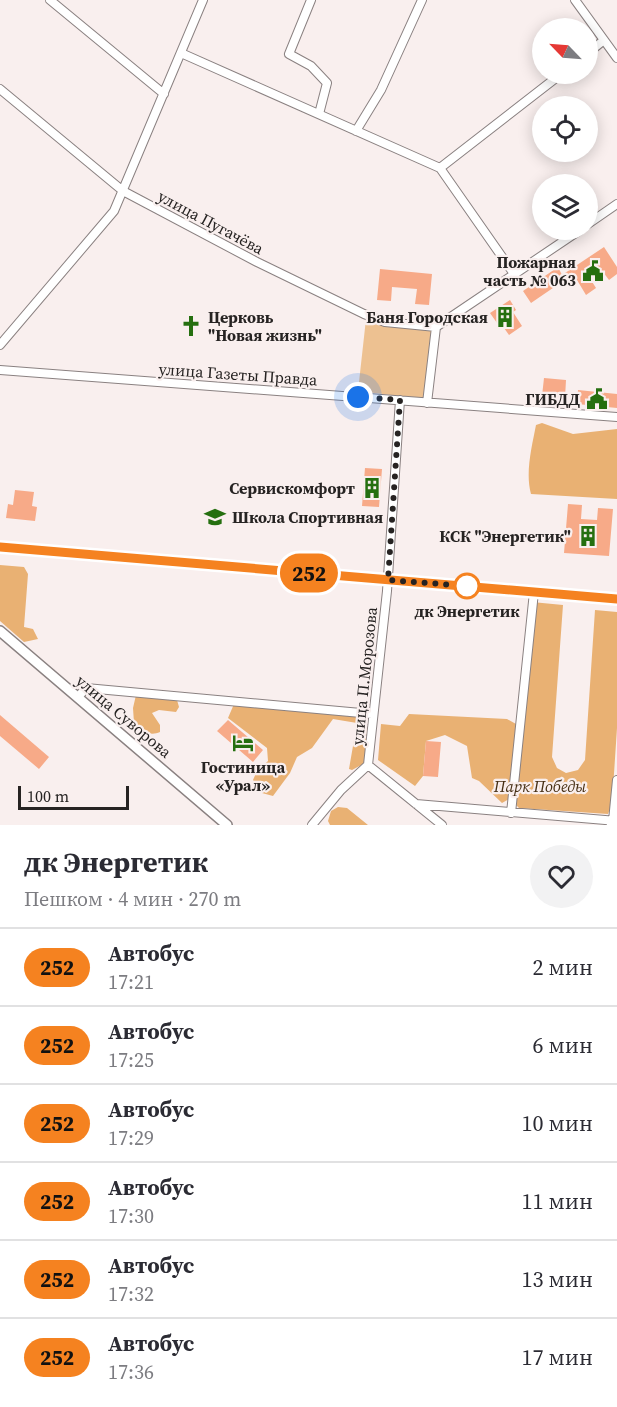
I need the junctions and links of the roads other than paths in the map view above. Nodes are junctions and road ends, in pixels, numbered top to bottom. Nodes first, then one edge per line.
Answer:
1 (50, 0) edge
2 (203, 0) edge
3 (311, 0) edge
4 (422, 0) edge
5 (575, 0) edge
6 (604, 40) junction
7 (598, 45) edge
8 (181, 53) junction
9 (617, 58) edge
10 (548, 84) edge
11 (0, 89) edge
12 (164, 94) junction
13 (319, 114) junction
14 (356, 131) junction
15 (440, 168) junction
16 (123, 191) junction
17 (617, 204) edge
18 (598, 217) edge
19 (565, 240) edge
20 (514, 274) junction
21 (436, 327) junction
22 (0, 345) edge
23 (0, 370) edge
24 (400, 400) junction
25 (427, 403) junction
26 (617, 417) edge
27 (0, 547) edge
28 (388, 580) junction
29 (534, 592) junction
30 (617, 599) edge
31 (0, 631) edge
32 (78, 697) junction
33 (372, 714) junction
34 (368, 765) junction
35 (617, 780) edge
36 (416, 804) junction
37 (511, 813) junction
38 (615, 821) edge
39 (227, 825) edge
40 (312, 825) edge
41 (442, 825) edge
42 (602, 825) edge

1 - 12 street
2 - 8 street
3 - 13 street
4 - 14 street
5 - 6 street
6 - 7 street
6 - 9 street
8 - 12 street
8 - 13 street
10 - 15 street
11 - 16 street, улица Пугачёва
12 - 16 street
13 - 14 street
14 - 15 street
15 - 20 street
16 - 21 street, улица Пугачёва
16 - 22 street
17 - 18 street
19 - 20 street
20 - 21 street
21 - 25 street
23 - 24 street, улица Газеты Правда
24 - 25 street, улица Газеты Правда
24 - 28 street, улица П.Морозова
25 - 26 street, улица Газеты Правда
27 - 28 main road
28 - 29 main road
28 - 33 street, улица П.Морозова
29 - 30 main road
29 - 37 street
31 - 32 main road, улица Суворова
32 - 33 street
32 - 39 main road, улица Суворова
33 - 34 street, улица П.Морозова
34 - 36 street
34 - 40 street, улица П.Морозова
35 - 38 street
36 - 37 street
36 - 41 street
37 - 38 street
38 - 42 street

